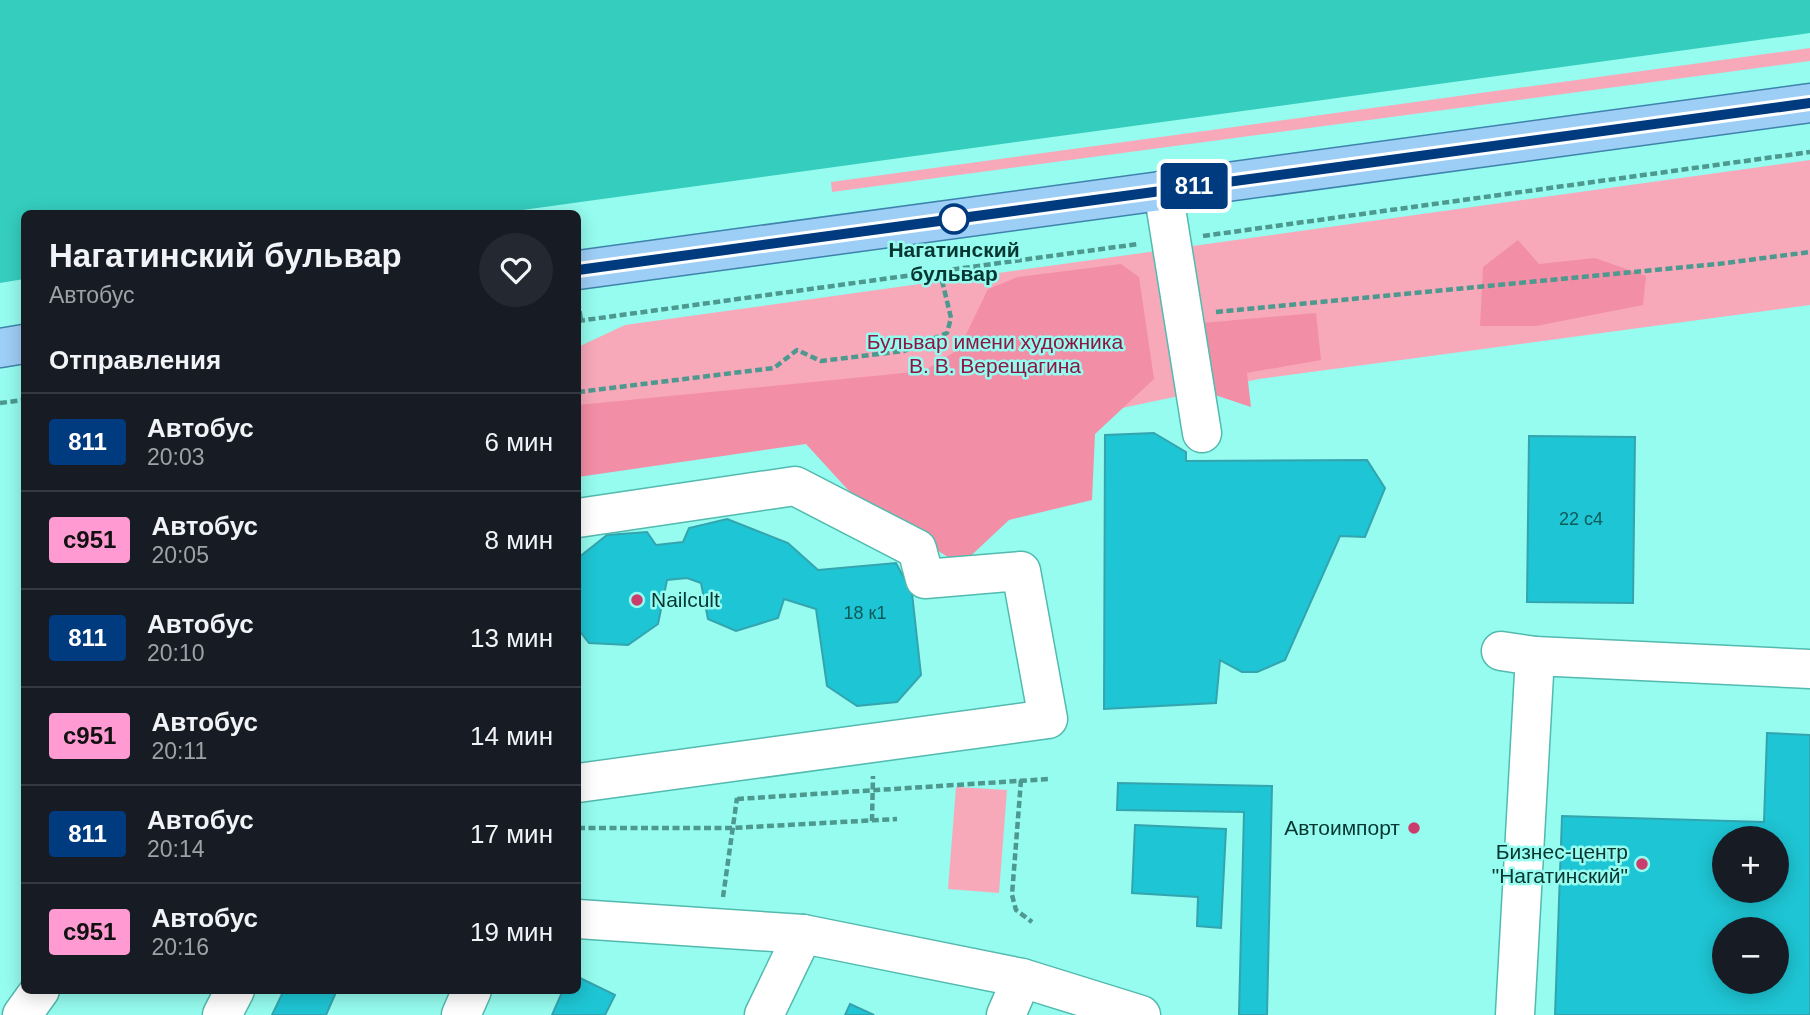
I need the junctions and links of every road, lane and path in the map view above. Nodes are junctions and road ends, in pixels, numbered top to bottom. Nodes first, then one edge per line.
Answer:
1 (1810, 103) edge
2 (1163, 190) junction
3 (1810, 252) edge
4 (581, 270) edge
5 (940, 272) dead end
6 (1182, 311) junction
7 (21, 344) edge
8 (0, 348) edge
9 (581, 392) edge
10 (21, 400) edge
11 (0, 403) edge
12 (1202, 433) dead end
13 (581, 518) edge
14 (1810, 668) edge
15 (874, 743) junction
16 (742, 761) junction
17 (1049, 779) dead end
18 (1021, 780) junction
19 (581, 783) edge
20 (873, 790) junction
21 (737, 799) junction
22 (897, 820) dead end
23 (872, 821) junction
24 (581, 828) edge
25 (732, 828) junction
26 (581, 919) edge
27 (1032, 922) dead end
28 (718, 929) junction
29 (803, 934) junction
30 (1022, 978) junction
31 (37, 994) edge
32 (233, 994) edge
33 (470, 994) edge
34 (22, 1015) edge
35 (222, 1015) edge
36 (461, 1015) edge
37 (764, 1015) edge
38 (1006, 1015) edge
39 (1141, 1015) edge
40 (1515, 1015) edge

1 - 2 main road
2 - 4 main road
2 - 6 street
3 - 6 path
5 - 9 path
6 - 12 street
7 - 8 main road
10 - 11 path
13 - 15 street
14 - 40 street
15 - 16 street
15 - 20 path
16 - 19 street
16 - 21 path
17 - 18 path
18 - 20 path
18 - 27 path
20 - 21 path
20 - 23 path
21 - 25 path
22 - 23 path
23 - 25 path
24 - 25 path
25 - 28 path
26 - 28 street
28 - 29 street
29 - 30 street
29 - 37 street
30 - 38 street
30 - 39 street
31 - 34 street
32 - 35 street
33 - 36 street

